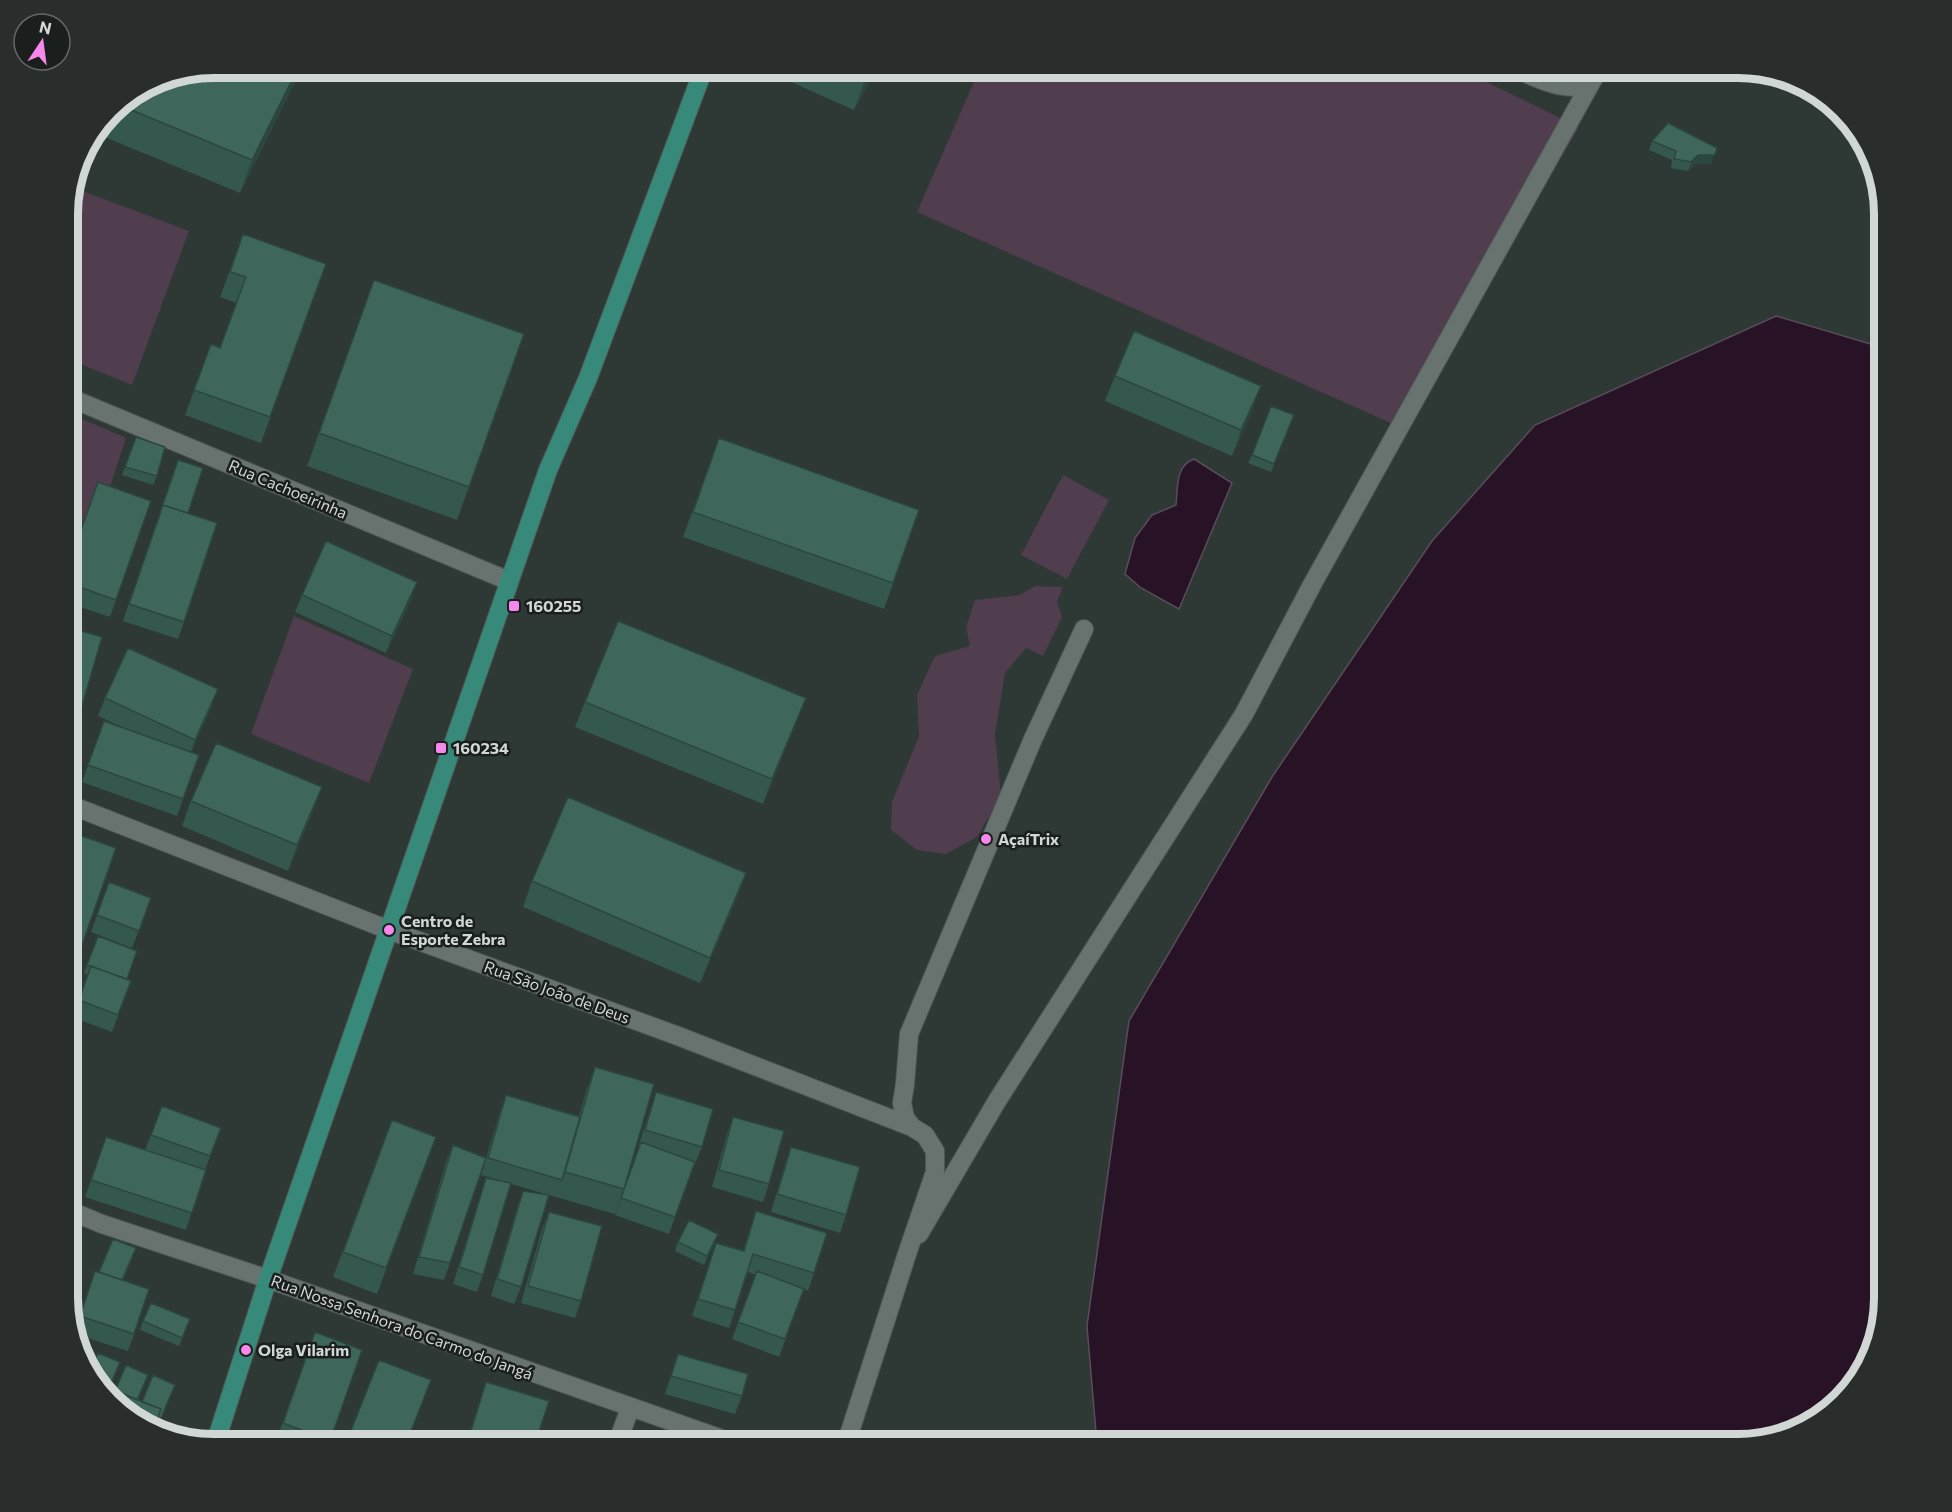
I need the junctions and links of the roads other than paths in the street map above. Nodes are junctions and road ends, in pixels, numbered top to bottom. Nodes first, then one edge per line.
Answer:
1 (700, 78) edge
2 (1538, 78) edge
3 (1589, 78) edge
4 (1595, 78) edge
5 (78, 401) edge
6 (509, 581) junction
7 (1084, 629) dead end
8 (78, 808) edge
9 (389, 930) junction
10 (912, 1127) junction
11 (78, 1214) edge
12 (907, 1254) junction
13 (268, 1279) junction
14 (630, 1408) junction
15 (218, 1434) edge
16 (621, 1434) edge
17 (707, 1434) edge
18 (849, 1434) edge

1 - 6 main road
2 - 3 street
4 - 12 street
5 - 6 street, Rua Cachoeirinha
6 - 9 main road
7 - 10 street
8 - 9 street, Rua São João de Deus
9 - 10 street, Rua São João de Deus
9 - 13 main road
10 - 12 street
11 - 13 street, Rua Nossa Senhora do Carmo do Jangá
12 - 18 street
13 - 14 street, Rua Nossa Senhora do Carmo do Jangá
13 - 15 main road
14 - 16 street
14 - 17 street, Rua Nossa Senhora do Carmo do Jangá

